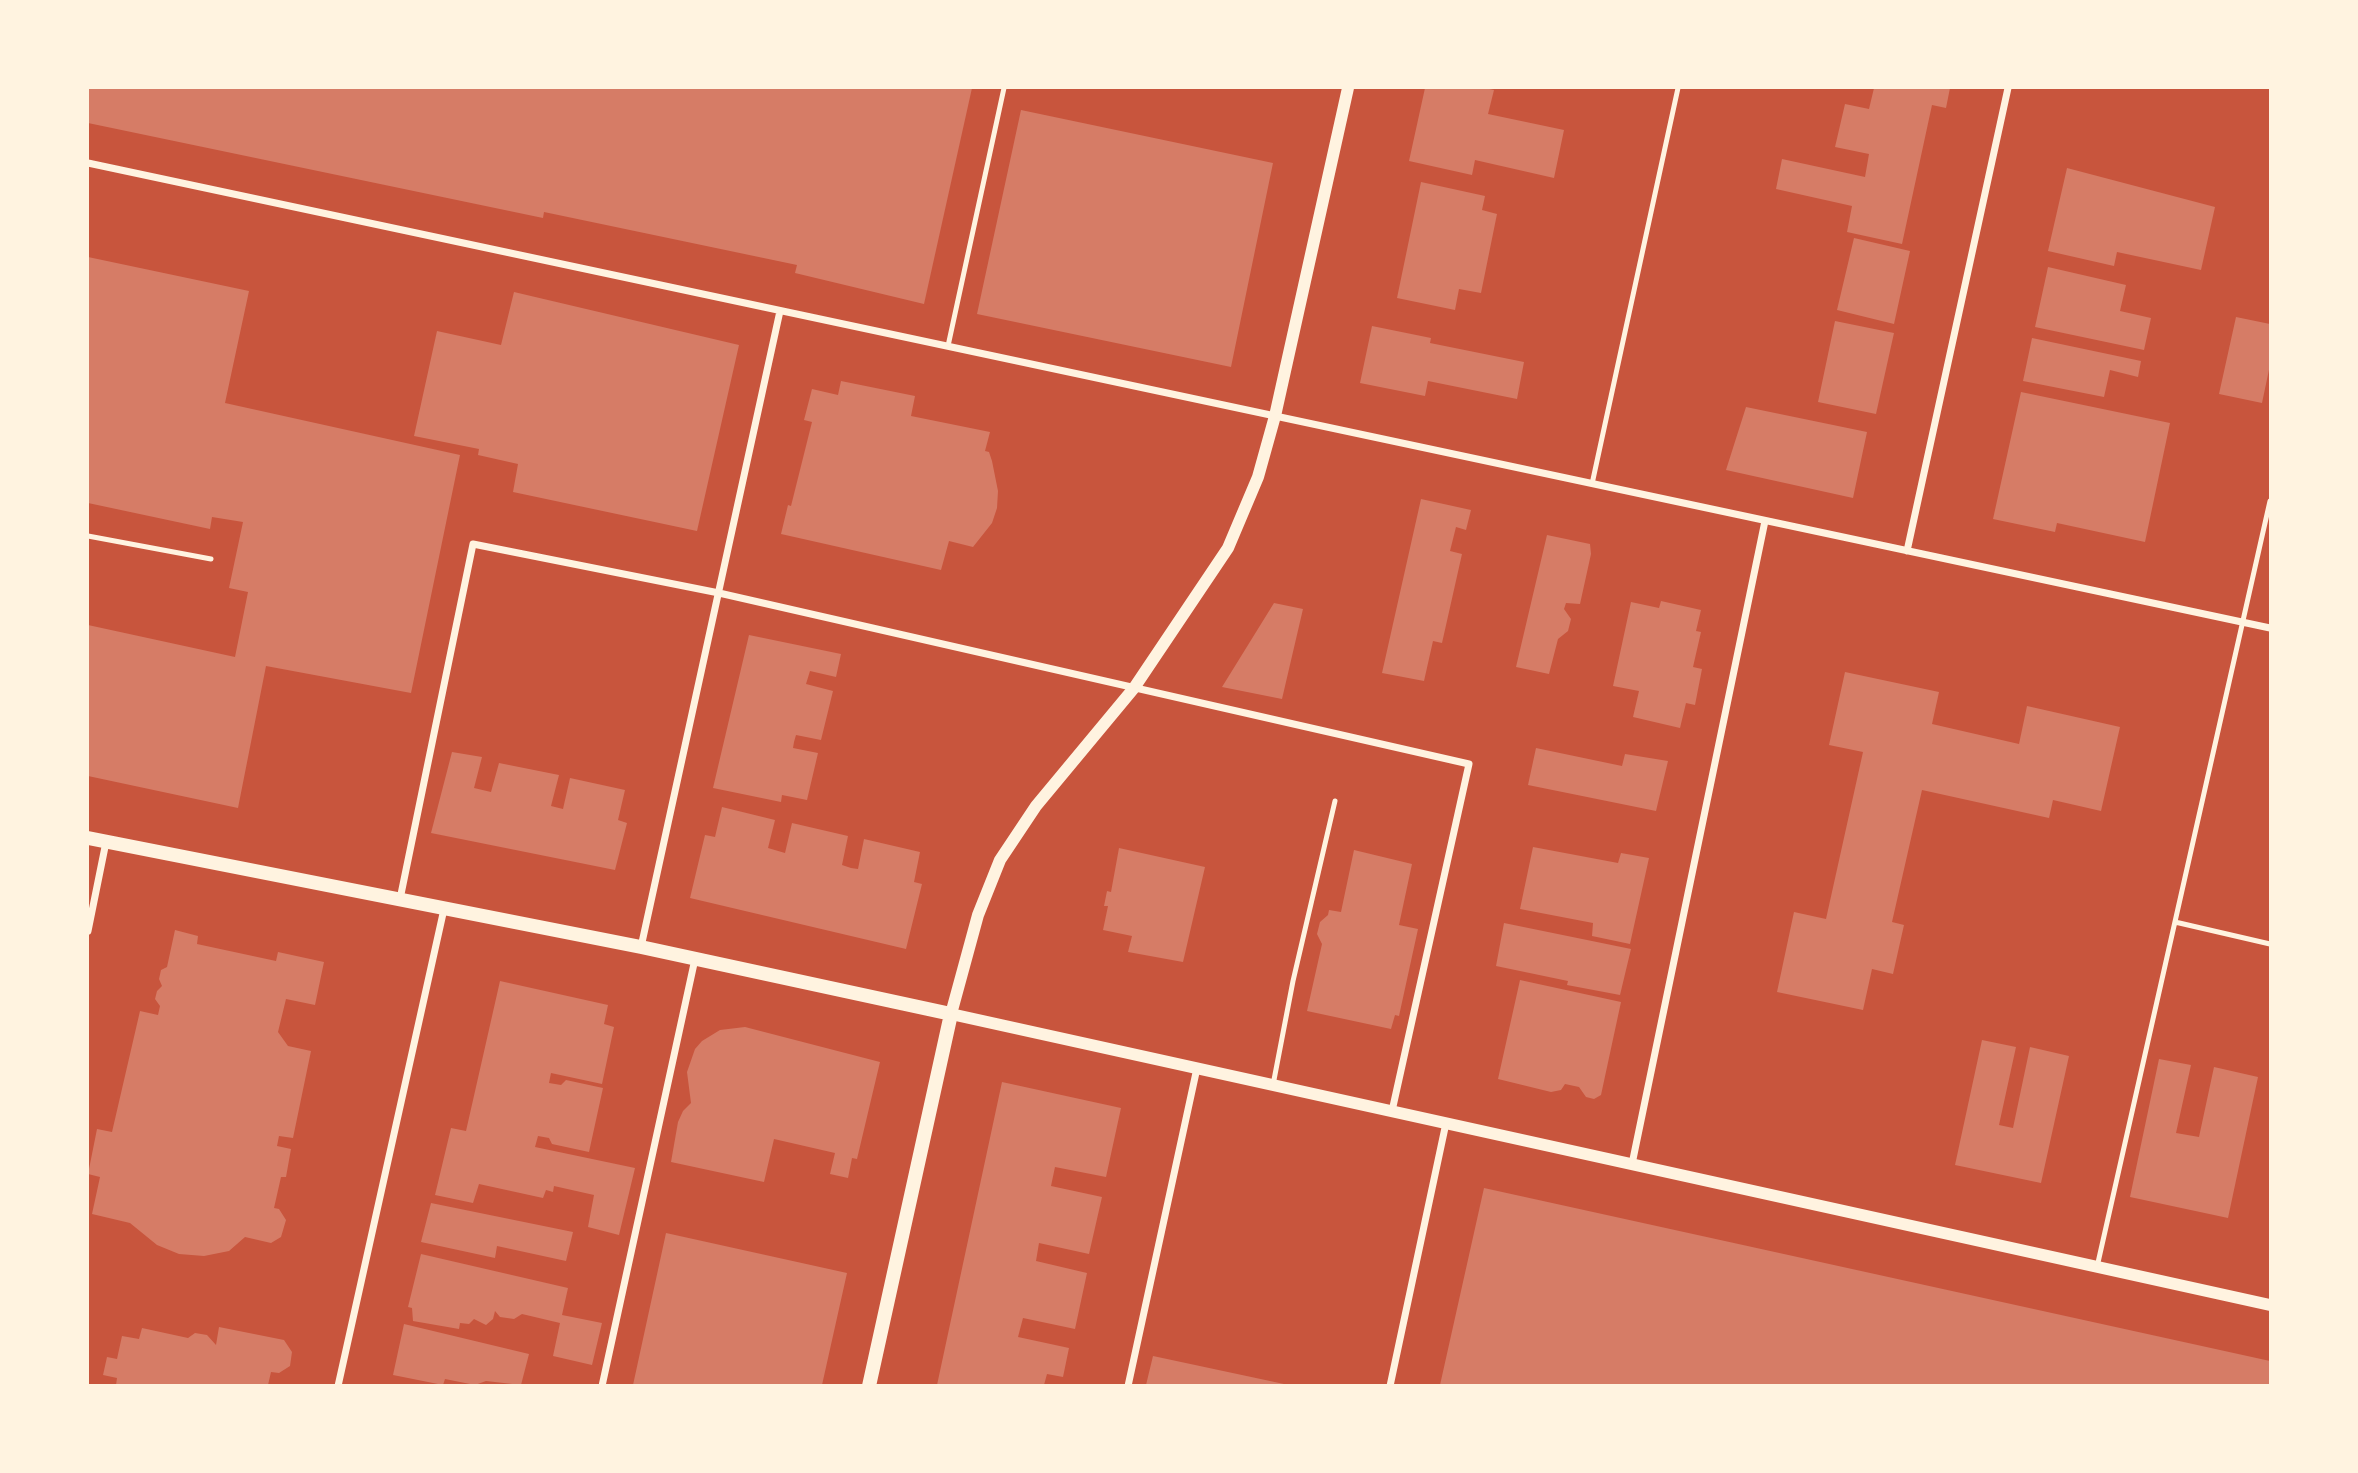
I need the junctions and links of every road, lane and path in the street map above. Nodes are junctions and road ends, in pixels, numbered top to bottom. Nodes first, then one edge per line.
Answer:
1 (1004, 88) edge
2 (1348, 88) edge
3 (1678, 88) edge
4 (2008, 88) edge
5 (88, 163) edge
6 (780, 311) junction
7 (948, 346) junction
8 (1275, 416) junction
9 (1591, 484) junction
10 (2270, 501) edge
11 (1765, 521) junction
12 (88, 536) edge
13 (1907, 551) junction
14 (211, 559) dead end
15 (719, 593) junction
16 (2244, 623) junction
17 (2270, 628) edge
18 (1134, 688) junction
19 (1335, 801) dead end
20 (88, 838) edge
21 (106, 842) junction
22 (400, 900) junction
23 (444, 909) junction
24 (2175, 922) junction
25 (88, 931) edge
26 (2270, 944) edge
27 (641, 947) junction
28 (695, 959) junction
29 (951, 1014) junction
30 (1197, 1068) junction
31 (1273, 1085) junction
32 (1392, 1111) junction
33 (1446, 1123) junction
34 (1632, 1164) junction
35 (2097, 1267) junction
36 (2270, 1305) edge
37 (338, 1385) edge
38 (602, 1385) edge
39 (869, 1385) edge
40 (1128, 1385) edge
41 (1390, 1385) edge

1 - 7 lane
2 - 8 street
3 - 9 lane
4 - 13 street
5 - 6 street
6 - 7 street
6 - 15 street
7 - 8 street
8 - 9 street
8 - 18 street
9 - 11 street
10 - 16 lane
11 - 13 street
11 - 34 street
12 - 14 lane
13 - 16 street
15 - 18 street
15 - 22 street
15 - 27 street
16 - 17 street
16 - 24 lane
18 - 29 street
18 - 32 street
19 - 31 lane
20 - 21 main road
21 - 22 main road
21 - 25 street
22 - 23 main road
23 - 27 main road
23 - 37 street
24 - 26 lane
24 - 35 lane
27 - 28 main road
28 - 29 main road
28 - 38 street
29 - 30 street
29 - 39 main road
30 - 31 street
30 - 40 street
31 - 32 street
32 - 33 street
33 - 34 street
33 - 41 street
34 - 35 street
35 - 36 street

